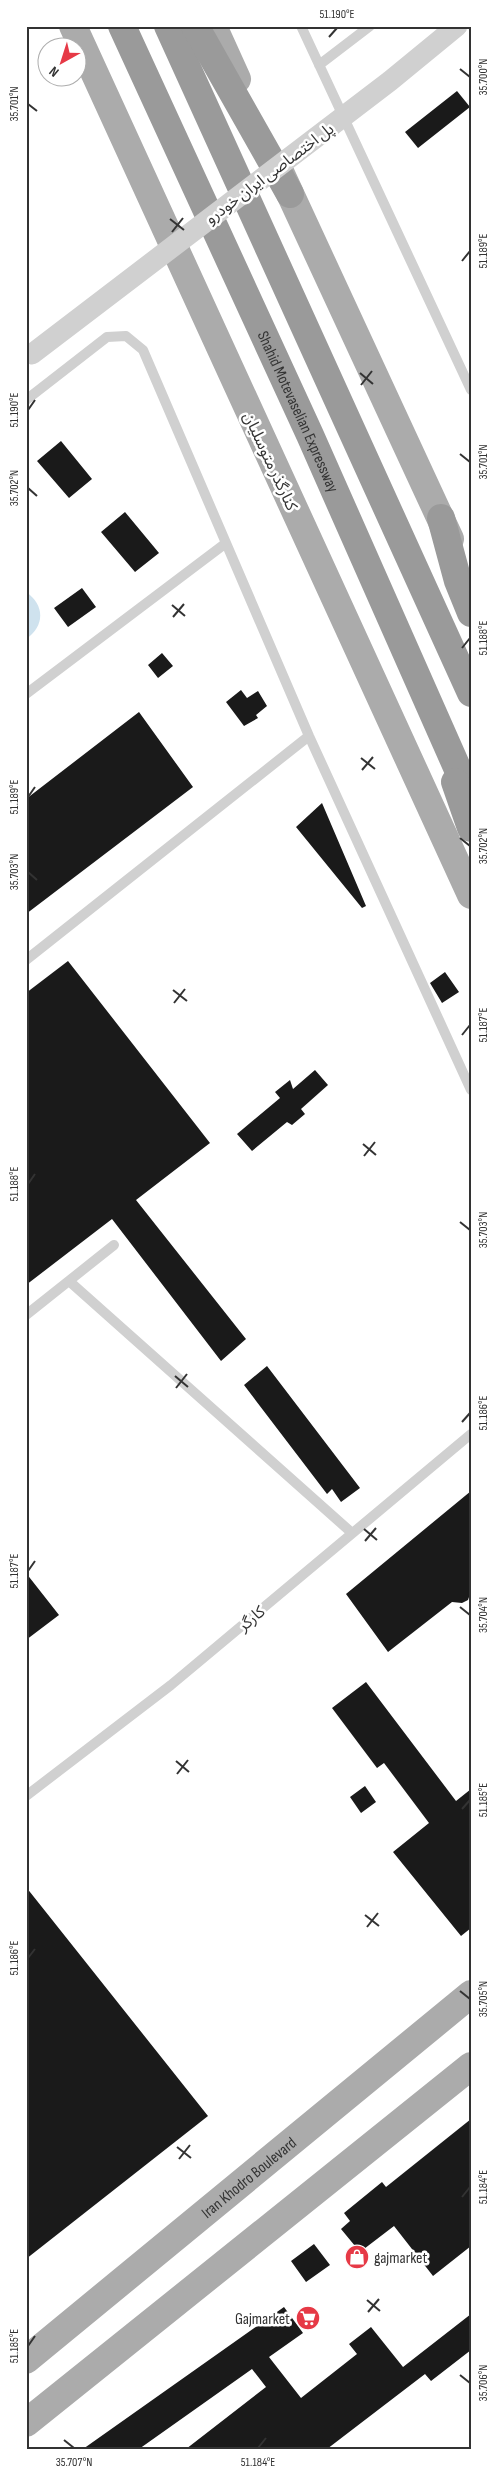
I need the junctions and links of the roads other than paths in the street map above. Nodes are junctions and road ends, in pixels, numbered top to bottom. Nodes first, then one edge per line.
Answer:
1 (72, 26) edge
2 (122, 26) edge
3 (168, 26) edge
4 (195, 26) edge
5 (213, 26) edge
6 (301, 26) edge
7 (370, 26) edge
8 (457, 26) edge
9 (319, 65) junction
10 (290, 194) junction
11 (32, 354) dead end
12 (471, 390) edge
13 (26, 400) edge
14 (441, 518) junction
15 (226, 542) junction
16 (471, 584) edge
17 (471, 613) edge
18 (471, 693) edge
19 (26, 694) edge
20 (424, 694) junction
21 (309, 736) junction
22 (471, 799) edge
23 (471, 828) edge
24 (471, 895) edge
25 (26, 960) edge
26 (471, 1090) edge
27 (114, 1245) dead end
28 (69, 1282) junction
29 (26, 1315) edge
30 (471, 1434) edge
31 (352, 1533) junction
32 (26, 1796) edge
33 (471, 1994) edge
34 (471, 2066) edge
35 (26, 2360) edge
36 (26, 2424) edge

1 - 24 main road, کنارگذر متوسلیان
2 - 20 highway, Shahid Motevaselian Expressway
3 - 18 highway
4 - 10 highway
5 - 10 main road
6 - 9 lane
7 - 9 lane
8 - 11 street, پل اختصاصی ایران خودرو, bridge
9 - 12 lane
10 - 14 main road
13 - 15 lane
14 - 16 main road
14 - 17 highway
15 - 19 lane
15 - 21 lane
20 - 22 highway, Shahid Motevaselian Expressway
20 - 23 highway
21 - 25 lane
21 - 26 lane
27 - 28 lane
28 - 29 lane
28 - 31 lane
30 - 31 lane, کارگر
31 - 32 lane, کارگر
33 - 35 main road, Iran Khodro Boulevard
34 - 36 main road

